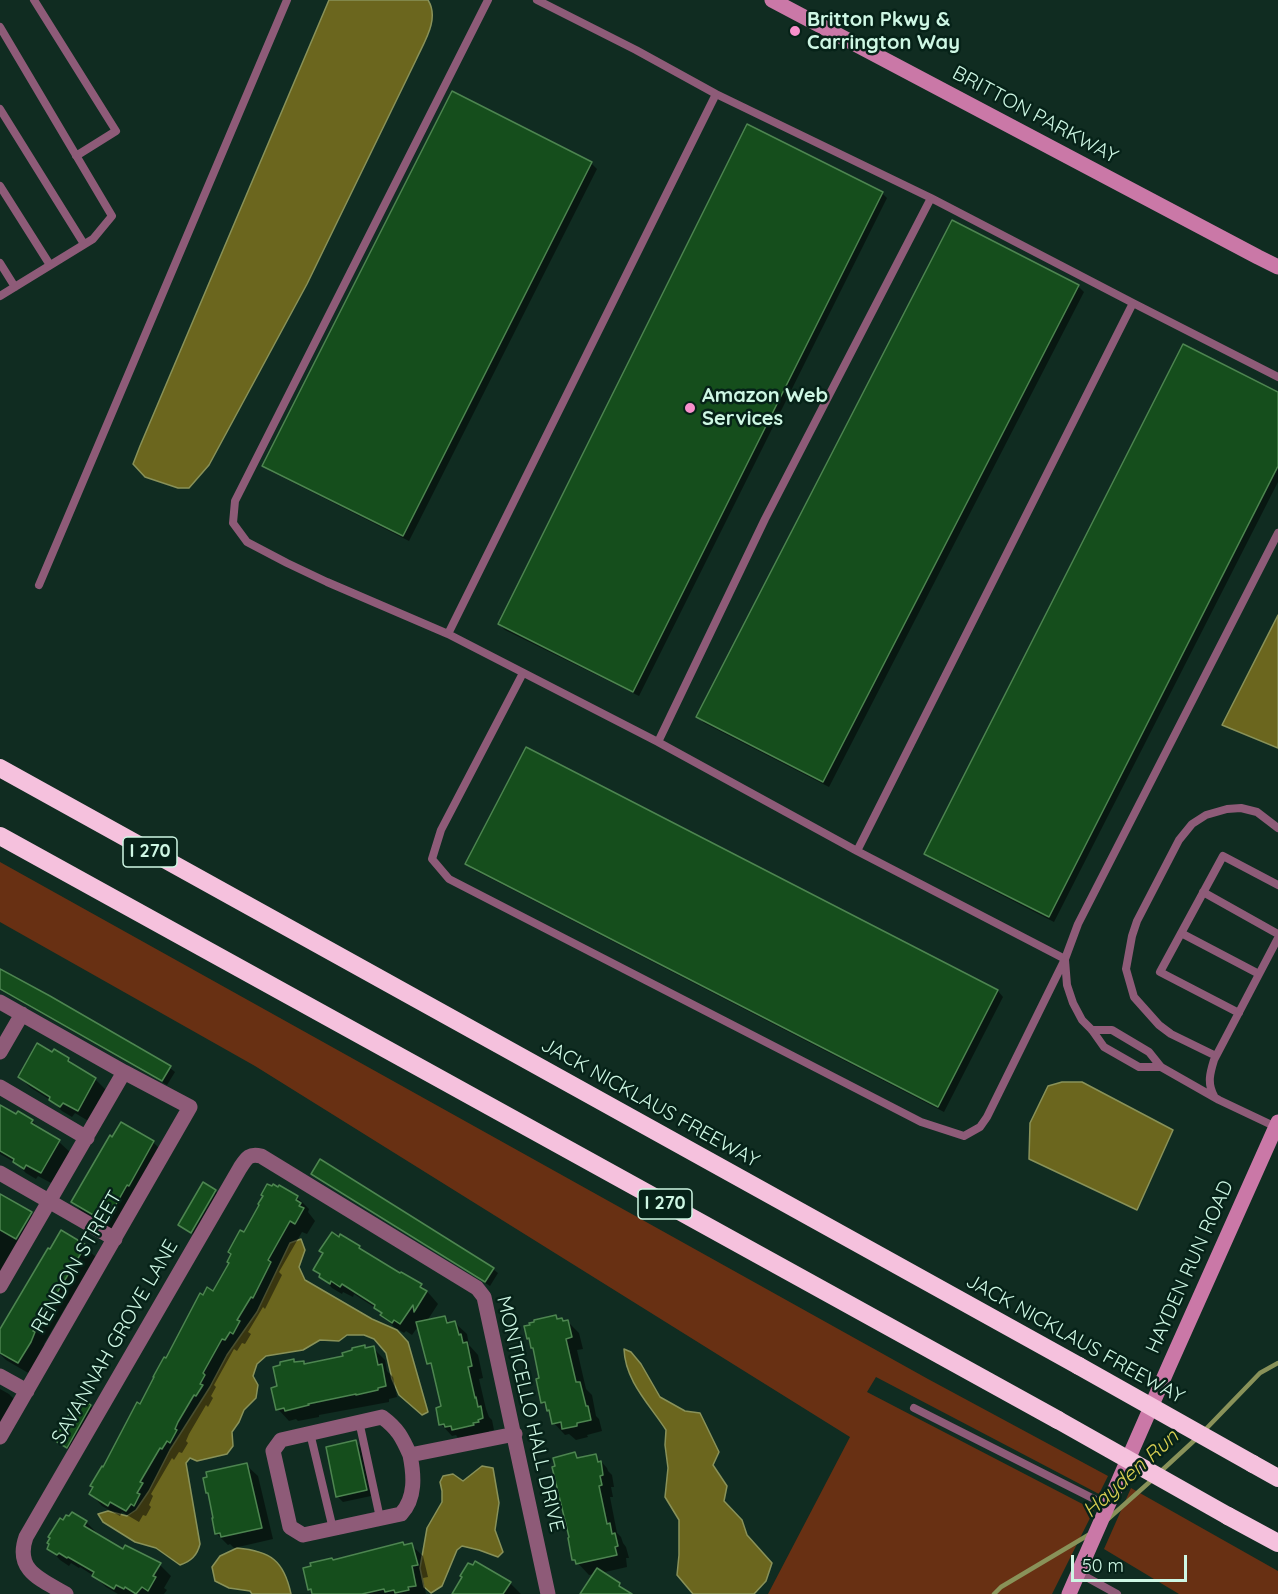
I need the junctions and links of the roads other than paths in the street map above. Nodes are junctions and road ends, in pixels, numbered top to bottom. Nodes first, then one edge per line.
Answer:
1 (34, 0) edge
2 (287, 0) edge
3 (488, 0) edge
4 (537, 0) edge
5 (772, 0) edge
6 (0, 27) edge
7 (717, 94) junction
8 (0, 109) edge
9 (76, 156) junction
10 (0, 186) edge
11 (932, 198) junction
12 (84, 244) junction
13 (0, 262) edge
14 (50, 265) junction
15 (1278, 267) edge
16 (15, 287) junction
17 (0, 296) edge
18 (1133, 303) junction
19 (1278, 377) edge
20 (1278, 533) edge
21 (39, 585) dead end
22 (448, 634) junction
23 (523, 673) junction
24 (657, 742) junction
25 (0, 768) edge
26 (1278, 828) edge
27 (0, 836) edge
28 (857, 851) junction
29 (1278, 885) edge
30 (1203, 892) junction
31 (1181, 933) junction
32 (1278, 936) edge
33 (1065, 958) junction
34 (1259, 974) junction
35 (0, 1002) edge
36 (1239, 1013) junction
37 (22, 1014) junction
38 (1092, 1030) junction
39 (0, 1052) edge
40 (1216, 1056) junction
41 (1161, 1067) junction
42 (124, 1072) junction
43 (0, 1087) edge
44 (1214, 1097) junction
45 (1277, 1124) edge
46 (87, 1138) junction
47 (254, 1154) joint
48 (0, 1173) edge
49 (49, 1201) junction
50 (115, 1239) junction
51 (2, 1279) edge
52 (0, 1376) edge
53 (27, 1391) junction
54 (914, 1408) dead end
55 (359, 1421) junction
56 (310, 1433) junction
57 (515, 1434) junction
58 (0, 1437) edge
59 (410, 1455) junction
60 (1278, 1478) edge
61 (1108, 1506) junction
62 (380, 1518) junction
63 (333, 1528) junction
64 (1278, 1543) edge
65 (1078, 1573) junction
66 (66, 1594) edge
67 (548, 1594) edge
68 (1069, 1594) edge
69 (1117, 1594) edge

1 - 9 lane
2 - 21 lane
3 - 22 lane
4 - 7 lane
5 - 15 main road, BRITTON PARKWAY
6 - 9 lane
7 - 11 lane
7 - 22 lane
8 - 12 lane
9 - 12 lane
10 - 14 lane
11 - 18 lane
11 - 24 lane
12 - 14 lane
13 - 16 lane
14 - 16 lane
16 - 17 lane
18 - 19 lane
18 - 28 lane
20 - 33 lane
22 - 23 lane
23 - 24 lane
23 - 33 lane
24 - 28 lane
25 - 60 highway, JACK NICKLAUS FREEWAY / I 270, bridge
26 - 40 lane
27 - 64 highway, I 270, bridge
28 - 33 lane
29 - 30 lane
30 - 31 lane
30 - 32 lane
31 - 34 lane
31 - 36 lane
32 - 34 lane
33 - 38 lane
34 - 36 lane
35 - 37 street
36 - 40 lane
37 - 39 street
37 - 42 street
38 - 41 lane
38 - 41 lane
40 - 44 lane
41 - 44 lane
42 - 46 street
42 - 50 street, RENDON STREET
43 - 46 street
44 - 45 lane
45 - 61 main road, HAYDEN RUN ROAD
46 - 49 street
47 - 57 street, MONTICELLO HALL DRIVE
47 - 66 street, SAVANNAH GROVE LANE
48 - 49 street
49 - 50 street
49 - 51 street
50 - 53 street, RENDON STREET
52 - 53 street
53 - 58 street, RENDON STREET
54 - 61 lane
55 - 56 street
55 - 59 street
55 - 62 lane
56 - 63 lane
56 - 63 street
57 - 59 street
57 - 67 street, MONTICELLO HALL DRIVE
59 - 62 street
61 - 65 main road, HAYDEN RUN ROAD
62 - 63 street
65 - 68 main road, HAYDEN RUN ROAD
65 - 69 lane

